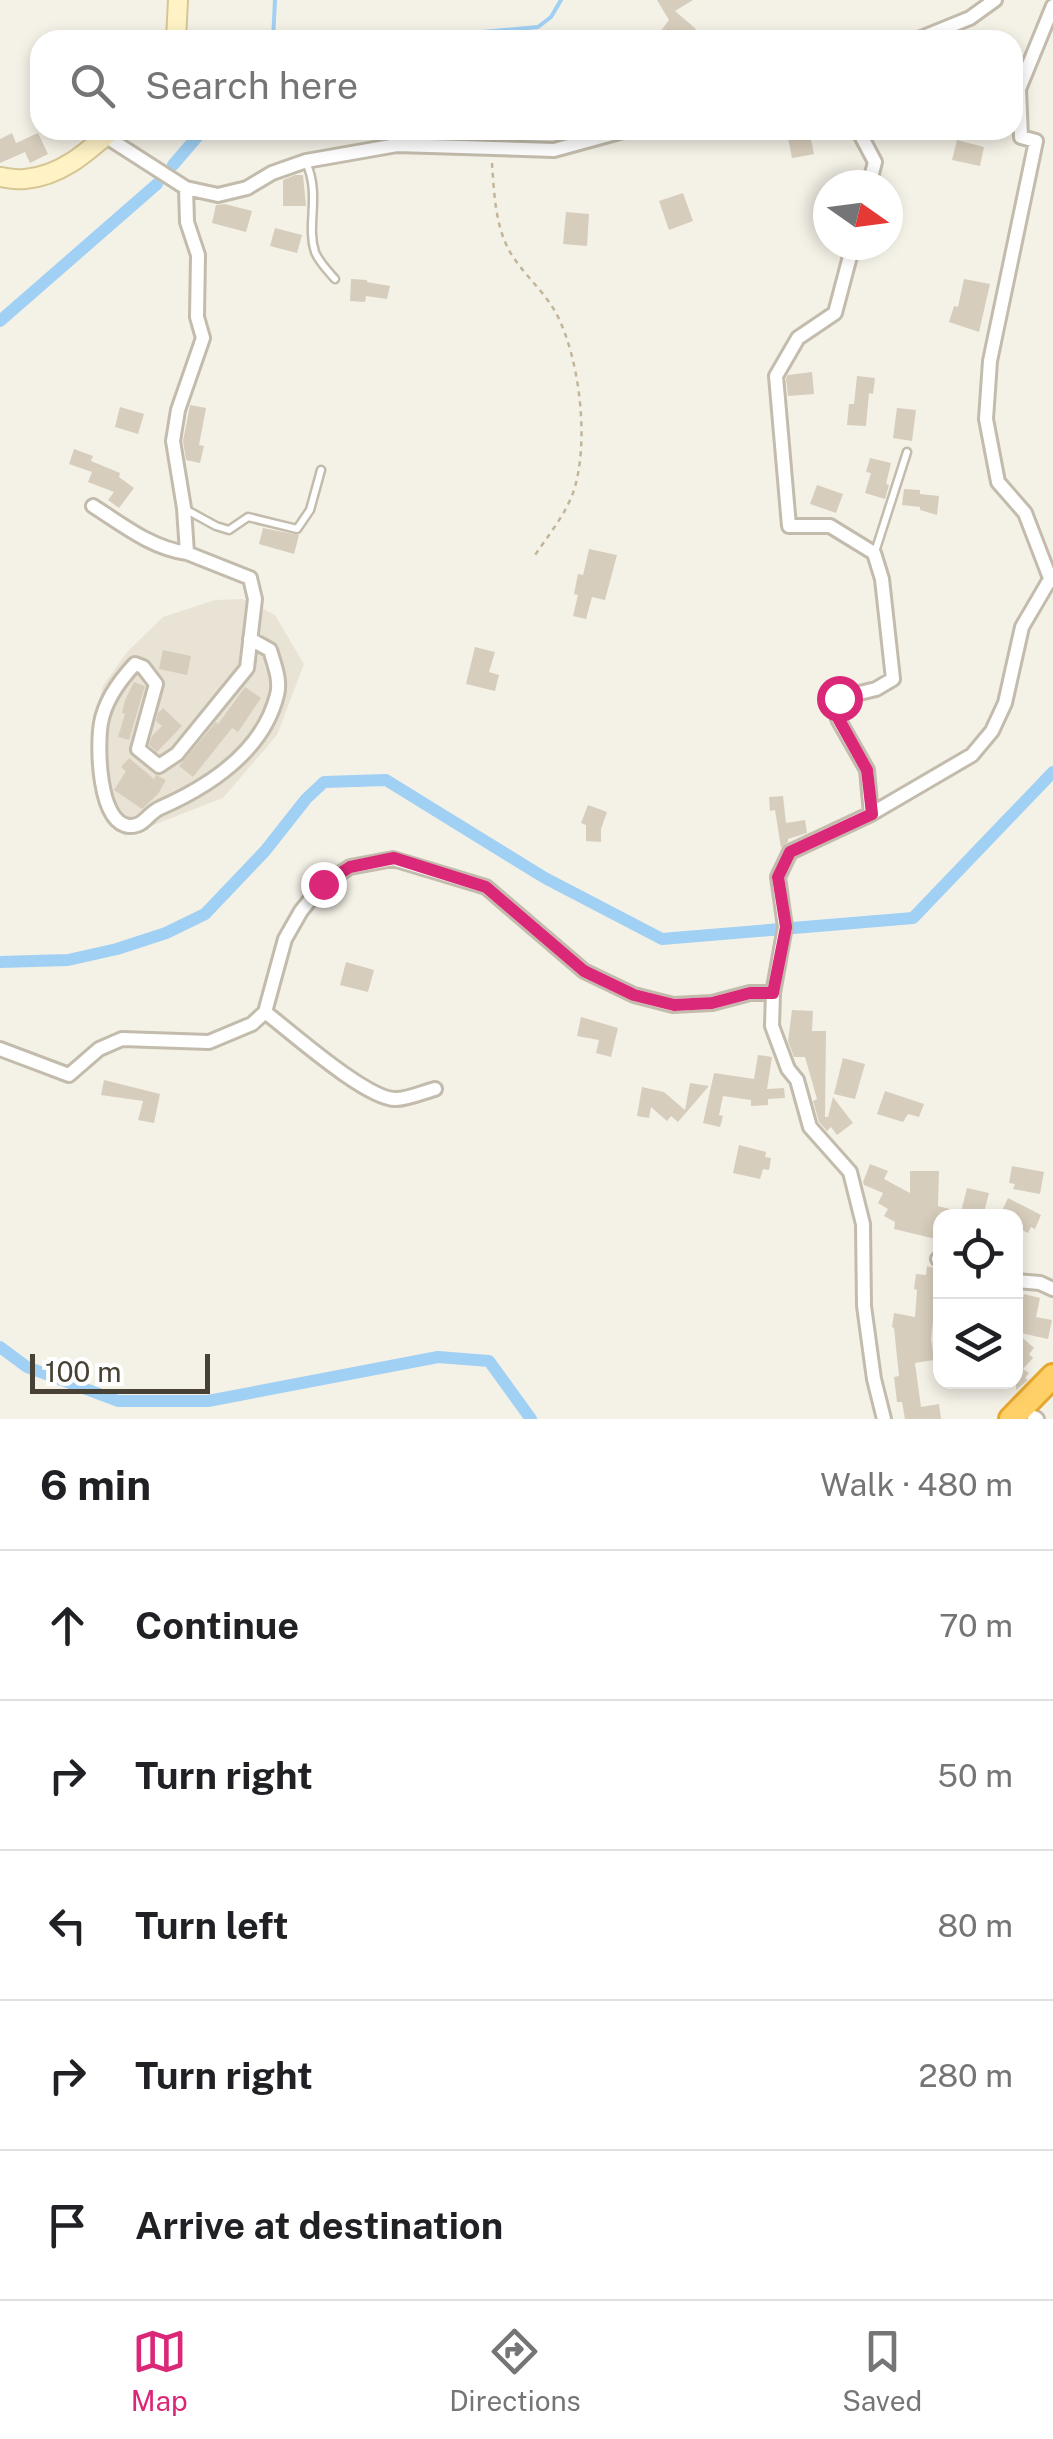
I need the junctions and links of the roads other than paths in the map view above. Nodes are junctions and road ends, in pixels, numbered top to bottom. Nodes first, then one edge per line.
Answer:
1 (178, 0) edge
2 (995, 0) edge
3 (1053, 6) edge
4 (176, 30) edge
5 (941, 30) edge
6 (1023, 79) edge
7 (1023, 138) edge
8 (101, 140) edge
9 (119, 140) edge
10 (590, 140) edge
11 (864, 140) edge
12 (306, 161) junction
13 (874, 170) edge
14 (0, 177) edge
15 (186, 188) junction
16 (849, 260) edge
17 (334, 279) dead end
18 (907, 452) dead end
19 (320, 470) dead end
20 (93, 506) dead end
21 (184, 508) junction
22 (187, 552) junction
23 (874, 553) junction
24 (1052, 578) edge
25 (250, 640) junction
26 (872, 814) junction
27 (773, 993) junction
28 (265, 1012) junction
29 (0, 1049) edge
30 (435, 1089) dead end
31 (1023, 1282) edge
32 (1053, 1289) edge
33 (1053, 1376) edge
34 (1053, 1398) edge
35 (1028, 1418) edge
36 (884, 1419) edge

1 - 4 street
2 - 5 street
3 - 6 street
7 - 24 street
8 - 14 street
9 - 15 street
10 - 12 street
11 - 13 street
12 - 15 street
12 - 17 lane
15 - 21 street
16 - 23 street
18 - 23 lane
19 - 21 lane
20 - 22 street
21 - 22 street
22 - 25 street
23 - 26 street
24 - 26 street
25 - 25 street
26 - 27 street
27 - 28 street
27 - 36 street
28 - 29 street
28 - 30 street
31 - 32 street
33 - 35 highway
34 - 35 highway

